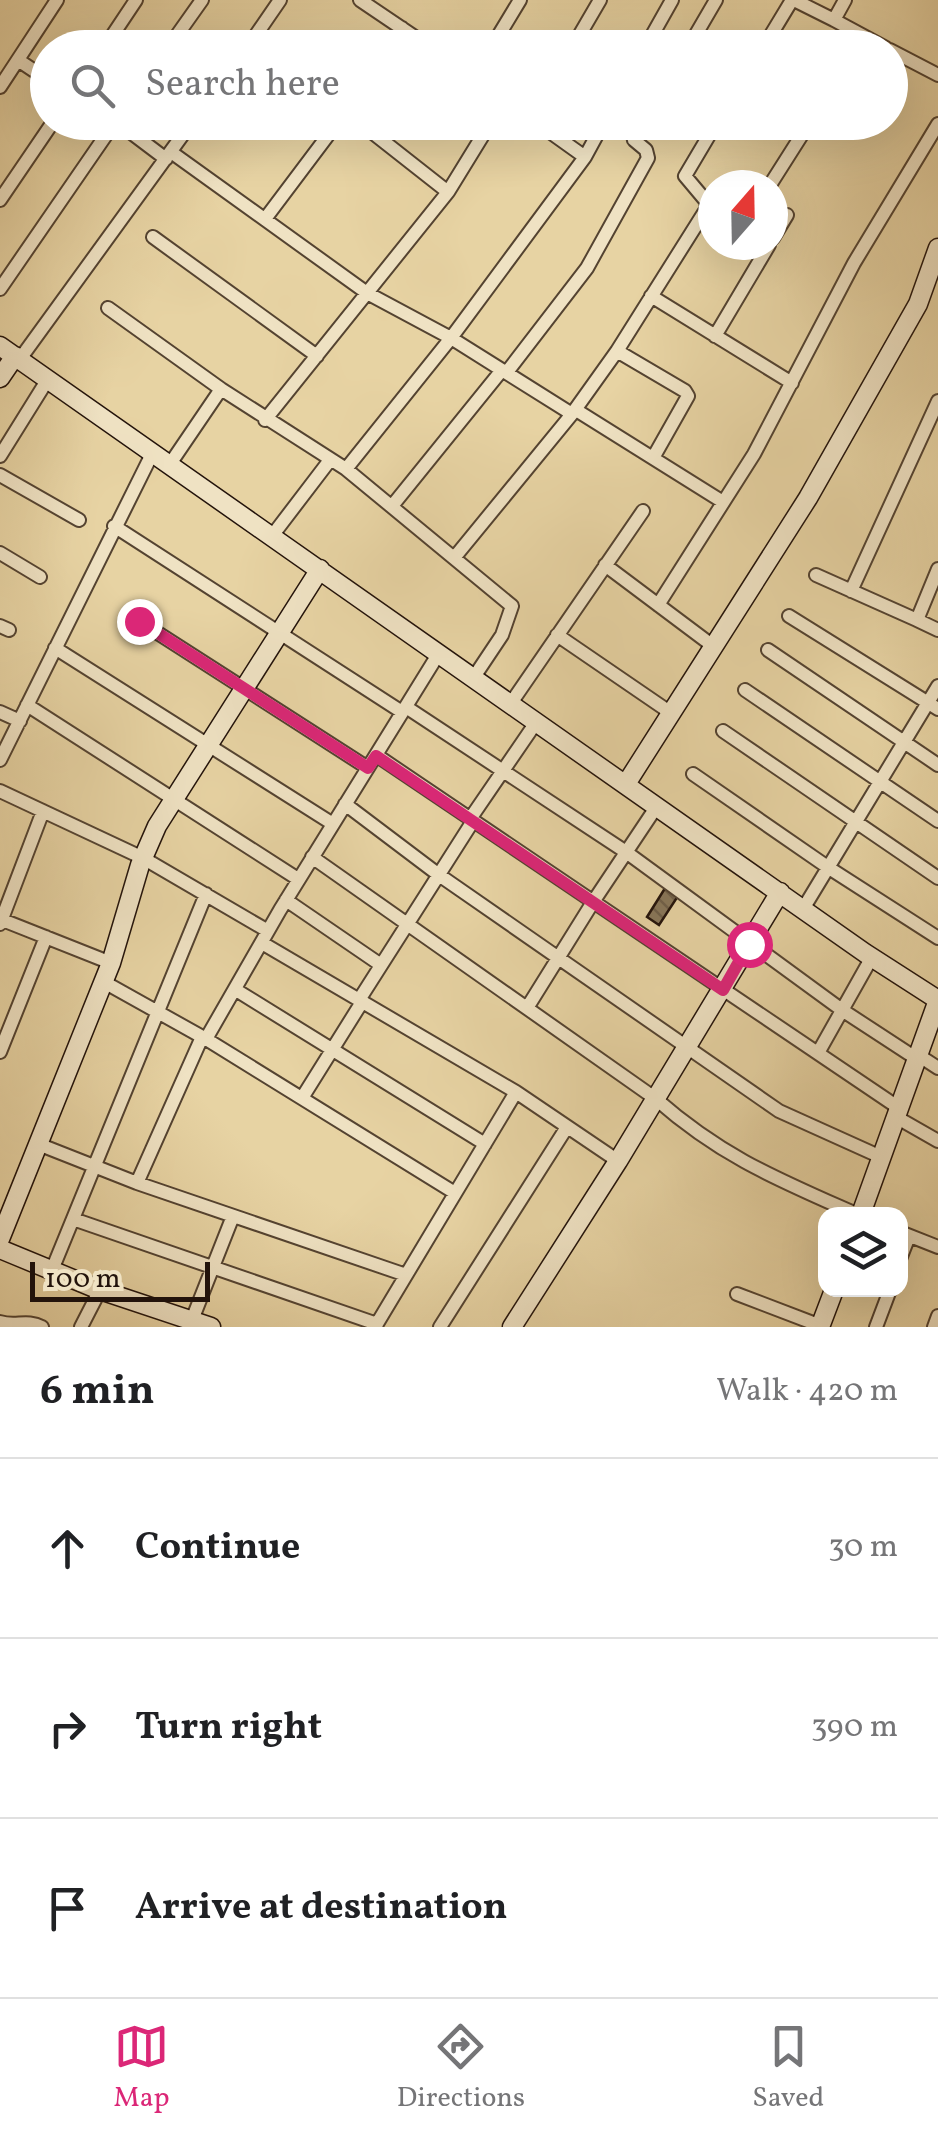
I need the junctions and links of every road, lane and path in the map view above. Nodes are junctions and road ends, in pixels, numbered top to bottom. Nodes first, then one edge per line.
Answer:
1 (57, 0) edge
2 (136, 0) edge
3 (202, 0) edge
4 (280, 0) edge
5 (360, 0) edge
6 (500, 0) edge
7 (600, 0) edge
8 (672, 0) edge
9 (716, 0) edge
10 (793, 0) edge
11 (845, 0) edge
12 (518, 4) edge
13 (834, 20) junction
14 (402, 28) joint
15 (37, 30) edge
16 (116, 30) edge
17 (181, 30) edge
18 (259, 30) edge
19 (405, 30) edge
20 (502, 30) edge
21 (582, 30) edge
22 (655, 30) edge
23 (698, 30) edge
24 (774, 30) edge
25 (846, 30) edge
26 (30, 41) edge
27 (0, 55) edge
28 (908, 59) edge
29 (16, 62) junction
30 (30, 70) edge
31 (938, 74) edge
32 (0, 87) edge
33 (938, 124) edge
34 (41, 140) edge
35 (103, 140) edge
36 (144, 140) edge
37 (179, 140) edge
38 (324, 140) edge
39 (382, 140) edge
40 (480, 140) edge
41 (562, 140) edge
42 (594, 140) edge
43 (634, 140) edge
44 (706, 140) edge
45 (799, 140) edge
46 (168, 155) junction
47 (585, 156) junction
48 (780, 170) edge
49 (448, 192) junction
50 (0, 200) edge
51 (265, 219) junction
52 (153, 237) dead end
53 (938, 248) edge
54 (760, 260) edge
55 (0, 289) edge
56 (367, 293) junction
57 (650, 296) junction
58 (108, 308) dead end
59 (714, 336) junction
60 (451, 338) junction
61 (616, 351) junction
62 (12, 354) edge
63 (316, 356) junction
64 (505, 371) junction
65 (0, 378) edge
66 (48, 379) junction
67 (792, 383) junction
68 (221, 389) junction
69 (938, 401) edge
70 (574, 412) junction
71 (266, 420) junction
72 (153, 452) junction
73 (0, 456) edge
74 (653, 458) junction
75 (330, 460) junction
76 (170, 464) junction
77 (346, 469) junction
78 (0, 474) edge
79 (724, 502) junction
80 (392, 506) junction
81 (642, 511) dead end
82 (79, 520) dead end
83 (114, 526) junction
84 (272, 536) junction
85 (0, 553) edge
86 (454, 558) junction
87 (606, 565) junction
88 (320, 569) junction
89 (938, 569) edge
90 (816, 575) dead end
91 (40, 577) dead end
92 (850, 591) junction
93 (658, 605) junction
94 (789, 616) dead end
95 (917, 620) junction
96 (139, 621) dead end
97 (938, 630) edge
98 (279, 632) junction
99 (558, 635) junction
100 (713, 646) junction
101 (55, 648) junction
102 (768, 650) dead end
103 (439, 653) junction
104 (474, 678) junction
105 (244, 686) junction
106 (938, 686) edge
107 (745, 690) dead end
108 (511, 703) junction
109 (28, 705) junction
110 (933, 706) edge
111 (404, 709) junction
112 (0, 712) edge
113 (671, 713) junction
114 (20, 721) junction
115 (537, 722) junction
116 (723, 731) dead end
117 (904, 743) junction
118 (208, 744) junction
119 (0, 760) edge
120 (372, 762) junction
121 (938, 765) edge
122 (503, 771) junction
123 (693, 774) dead end
124 (880, 782) junction
125 (626, 784) junction
126 (0, 790) edge
127 (173, 800) junction
128 (345, 804) junction
129 (657, 806) junction
130 (43, 810) junction
131 (472, 820) junction
132 (938, 820) edge
133 (333, 824) junction
134 (855, 824) junction
135 (626, 852) junction
136 (312, 857) junction
137 (143, 858) junction
138 (828, 868) junction
139 (439, 874) junction
140 (938, 878) edge
141 (298, 880) junction
142 (780, 892) junction
143 (206, 894) junction
144 (286, 900) junction
145 (592, 902) junction
146 (804, 909) junction
147 (1, 921) edge
148 (406, 925) junction
149 (46, 937) junction
150 (265, 937) junction
151 (938, 938) edge
152 (749, 944) junction
153 (561, 957) junction
154 (872, 957) junction
155 (111, 963) junction
156 (381, 965) junction
157 (104, 982) junction
158 (236, 990) junction
159 (723, 990) junction
160 (938, 1000) edge
161 (360, 1001) junction
162 (527, 1008) junction
163 (842, 1010) junction
164 (156, 1012) junction
165 (204, 1038) junction
166 (687, 1048) junction
167 (332, 1049) junction
168 (0, 1052) edge
169 (818, 1053) junction
170 (917, 1057) junction
171 (938, 1068) edge
172 (516, 1092) junction
173 (302, 1098) junction
174 (656, 1099) junction
175 (897, 1113) junction
176 (567, 1127) junction
177 (938, 1141) edge
178 (38, 1144) junction
179 (485, 1144) junction
180 (882, 1157) junction
181 (618, 1161) junction
182 (95, 1166) junction
183 (138, 1183) junction
184 (456, 1193) junction
185 (843, 1207) edge
186 (861, 1207) edge
187 (234, 1216) junction
188 (73, 1219) junction
189 (908, 1235) edge
190 (0, 1239) edge
191 (938, 1247) edge
192 (0, 1248) edge
193 (213, 1267) junction
194 (52, 1270) junction
195 (406, 1274) junction
196 (100, 1290) junction
197 (736, 1294) dead end
198 (831, 1297) edge
199 (887, 1297) edge
200 (938, 1316) edge
201 (192, 1320) junction
202 (0, 1322) edge
203 (376, 1325) edge
204 (821, 1326) edge
205 (42, 1327) edge
206 (81, 1327) edge
207 (211, 1327) edge
208 (440, 1327) edge
209 (512, 1327) edge
210 (876, 1327) edge
211 (934, 1327) edge

1 - 15 street
2 - 16 street
3 - 17 street
4 - 18 street
5 - 14 street
6 - 12 street
7 - 21 street
8 - 22 street
9 - 23 street
10 - 13 street
10 - 24 street
11 - 13 street
12 - 20 street
13 - 25 street
14 - 19 street
26 - 29 street
27 - 29 street
28 - 31 street
29 - 30 street
29 - 32 street
33 - 67 street
34 - 50 street
35 - 55 street
36 - 46 street
37 - 46 street
38 - 51 street
39 - 49 street
40 - 49 street
41 - 47 street
42 - 47 street
43 - 64 street
44 - 57 street
45 - 48 street
46 - 51 street
46 - 62 street
47 - 60 street
49 - 56 street
51 - 56 street
52 - 63 street
53 - 100 street
54 - 59 street
56 - 60 street
56 - 63 street
57 - 59 street
57 - 61 street
58 - 68 street
59 - 67 street
60 - 64 street
60 - 77 street
61 - 70 street
61 - 74 street
62 - 65 street
62 - 66 street
63 - 71 street
64 - 70 street
64 - 80 street
66 - 72 street
66 - 73 street
67 - 79 street
68 - 71 street
68 - 76 street
69 - 92 street
70 - 74 street
70 - 86 street
71 - 75 street
72 - 76 street
72 - 83 street
74 - 79 street
75 - 77 street
75 - 84 street
76 - 84 street
77 - 80 street
78 - 82 street
79 - 93 street
80 - 86 street
81 - 87 street
83 - 98 street
83 - 101 street
84 - 88 street
85 - 91 street
86 - 104 street
87 - 93 street
87 - 99 street
88 - 98 street
88 - 103 street
89 - 95 street
90 - 92 street
92 - 95 street
93 - 100 street
94 - 110 street
95 - 97 street
96 - 105 street
98 - 105 street
98 - 111 street
99 - 108 street
99 - 113 street
100 - 113 street
101 - 109 street
101 - 118 street
102 - 117 street
103 - 104 street
103 - 111 street
104 - 108 street
105 - 118 street
105 - 120 street
106 - 110 street
107 - 124 street
108 - 115 street
109 - 114 street
109 - 127 street
110 - 117 street
111 - 120 street
111 - 122 street
112 - 114 street
113 - 125 street
114 - 119 street
115 - 122 street
115 - 125 street
116 - 134 street
117 - 121 street
117 - 124 street
118 - 127 street
118 - 133 street
120 - 128 street
120 - 131 street
122 - 131 street
122 - 135 street
123 - 138 street
124 - 132 street
124 - 134 street
125 - 129 street
126 - 130 street
127 - 137 street
127 - 141 street
128 - 133 street
128 - 139 street
129 - 135 street
129 - 142 street
130 - 137 street
130 - 147 street
131 - 139 street
131 - 145 street
133 - 136 street
134 - 138 street
134 - 140 street
135 - 145 street
135 - 152 street
136 - 141 street
136 - 148 street
137 - 143 street
137 - 155 street
138 - 146 street
138 - 151 street
139 - 148 street
139 - 153 street
141 - 144 street
142 - 146 street
142 - 152 street
143 - 150 street
143 - 164 street
144 - 150 street
144 - 156 street
145 - 153 street
145 - 159 street
146 - 154 street
147 - 149 street
148 - 156 street
148 - 162 street
149 - 155 street
149 - 168 street
150 - 158 street
150 - 161 street
152 - 159 street
152 - 163 street
153 - 162 street
153 - 166 street
154 - 160 street
154 - 163 street
155 - 157 street
156 - 161 street
157 - 164 street
157 - 178 street
158 - 165 street
158 - 167 street
159 - 166 street
159 - 169 street
160 - 170 street
161 - 167 street
161 - 172 street
162 - 174 street
163 - 169 street
163 - 170 street
164 - 165 street
164 - 182 street
165 - 173 street
165 - 183 street
166 - 174 street
166 - 180 street
167 - 173 street
167 - 179 street
169 - 175 street
170 - 171 street
170 - 175 street
172 - 176 street
172 - 179 street
173 - 184 street
174 - 181 street
174 - 185 street
175 - 177 street
175 - 180 street
176 - 181 street
176 - 208 street
178 - 182 street
178 - 190 street
179 - 184 street
180 - 186 street
181 - 209 street
182 - 183 street
182 - 188 street
183 - 187 street
184 - 195 street
187 - 193 street
187 - 195 street
188 - 193 street
188 - 194 street
189 - 191 street
192 - 194 street
193 - 201 street
193 - 203 street
194 - 196 street
195 - 203 street
196 - 201 street
196 - 206 street
197 - 204 street
198 - 204 street
199 - 210 street
200 - 211 street
201 - 207 street
202 - 205 street

